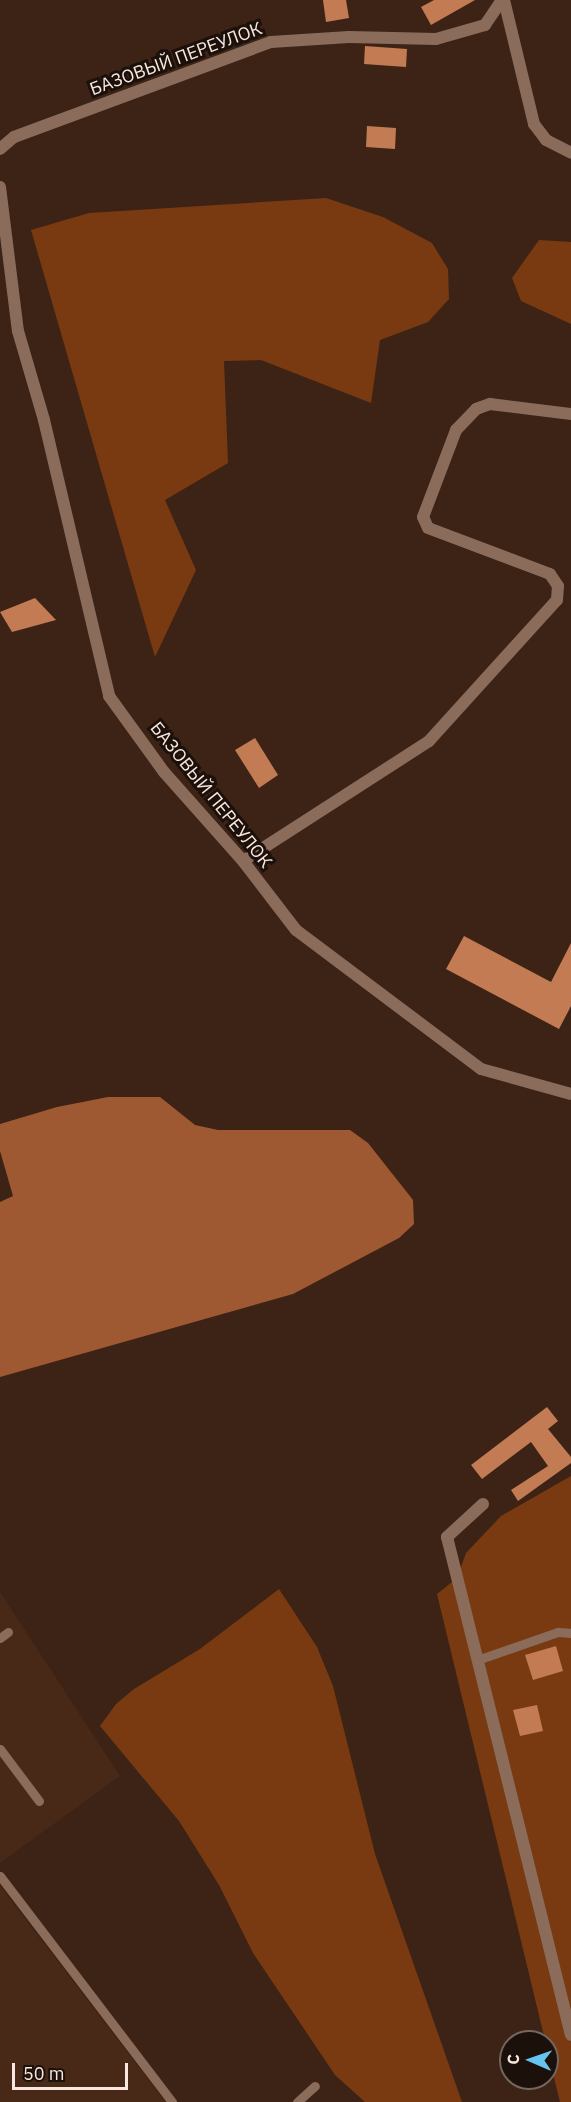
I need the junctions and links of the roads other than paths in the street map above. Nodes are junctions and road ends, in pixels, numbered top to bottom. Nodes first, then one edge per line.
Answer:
1 (503, 0) edge
2 (0, 149) edge
3 (571, 153) edge
4 (0, 187) edge
5 (571, 414) edge
6 (243, 861) junction
7 (571, 1094) edge
8 (483, 1504) dead end
9 (571, 1633) edge
10 (477, 1660) junction
11 (0, 1749) edge
12 (39, 1801) dead end
13 (0, 1876) edge
14 (571, 2035) edge
15 (315, 2086) dead end
16 (172, 2102) edge
17 (297, 2102) edge

1 - 2 street, БАЗОВЫЙ ПЕРЕУЛОК
1 - 3 street
4 - 6 street, БАЗОВЫЙ ПЕРЕУЛОК
5 - 6 street
6 - 7 street, БАЗОВЫЙ ПЕРЕУЛОК
8 - 10 street
9 - 10 lane
10 - 14 street
11 - 12 lane
13 - 16 lane
15 - 17 lane

